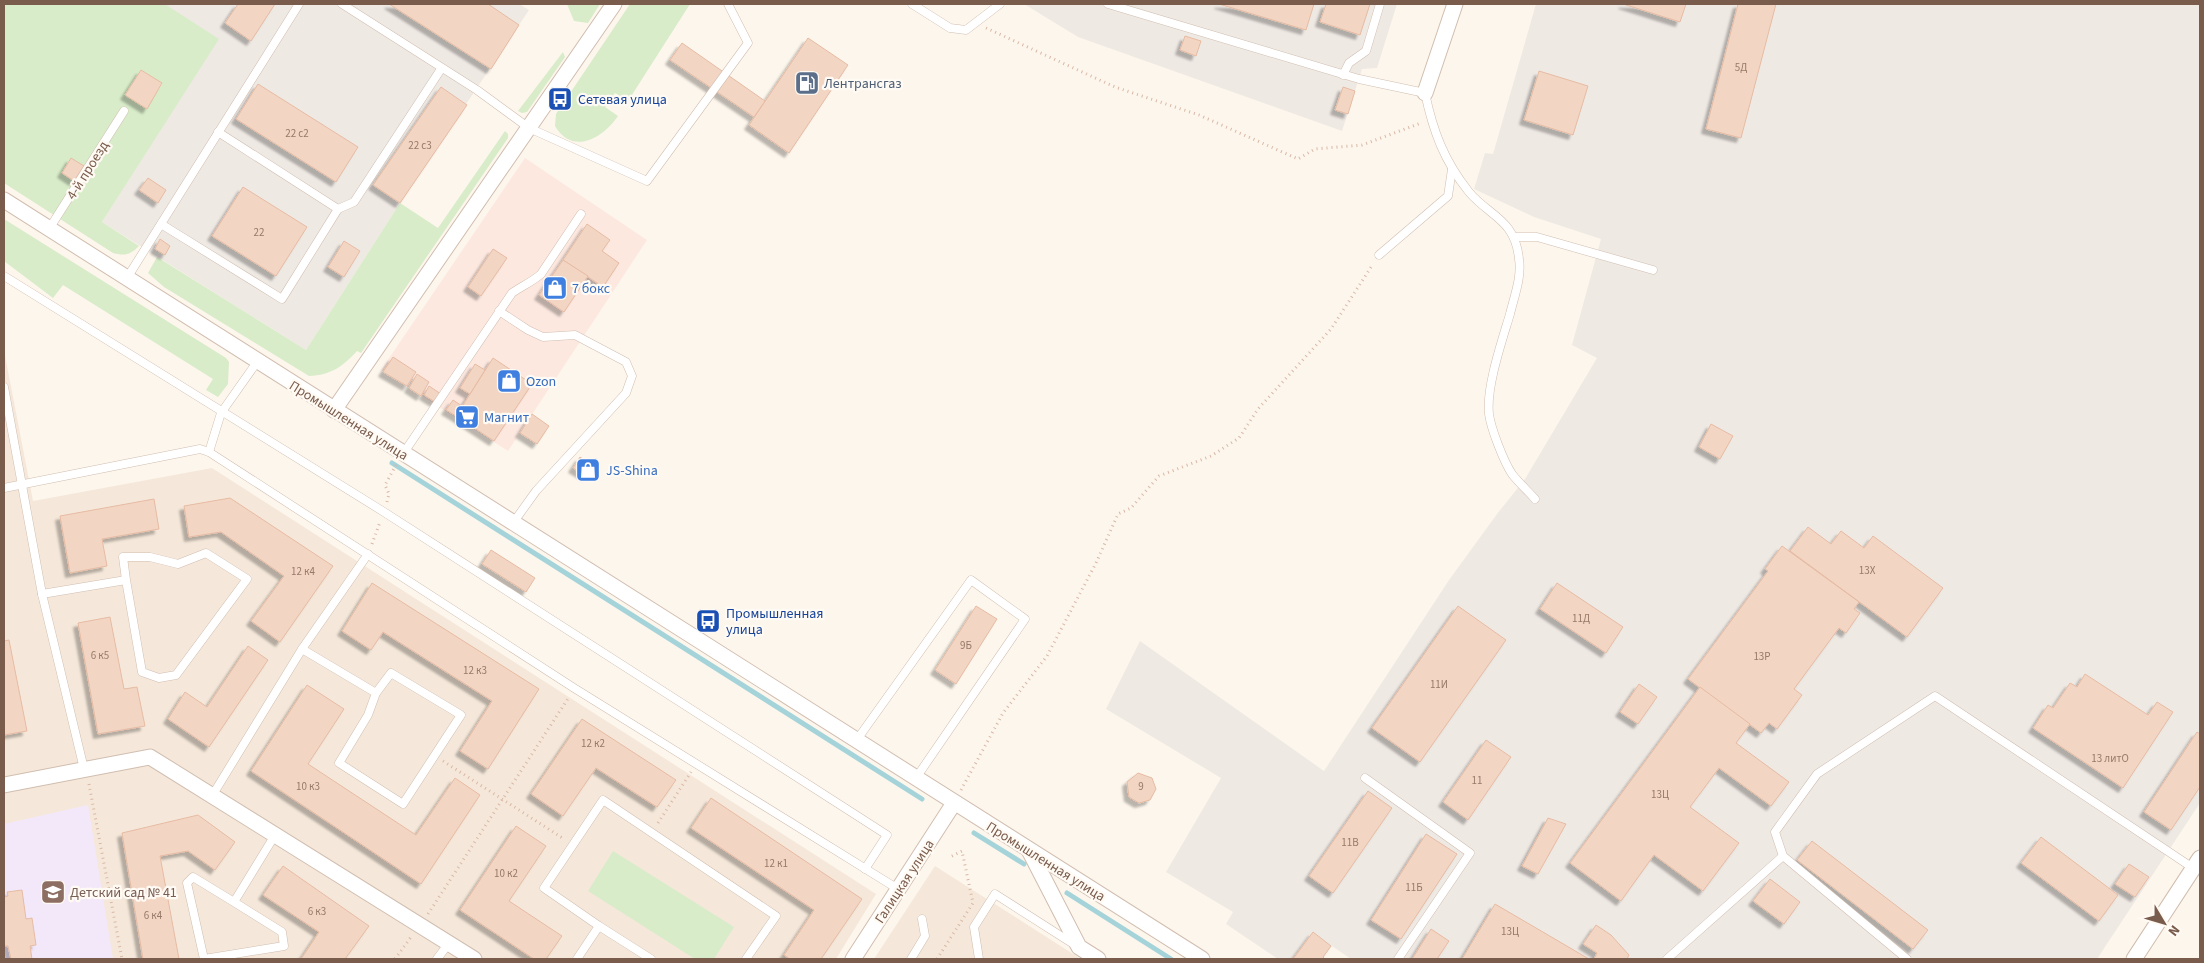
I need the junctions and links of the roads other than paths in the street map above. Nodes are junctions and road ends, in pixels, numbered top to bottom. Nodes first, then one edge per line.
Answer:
1 (299, 4) edge
2 (342, 4) edge
3 (614, 4) edge
4 (728, 4) edge
5 (912, 4) edge
6 (1000, 4) edge
7 (1108, 4) edge
8 (1380, 4) edge
9 (1455, 4) edge
10 (441, 69) junction
11 (1343, 75) junction
12 (1425, 93) junction
13 (124, 111) dead end
14 (529, 128) junction
15 (218, 132) junction
16 (1452, 168) junction
17 (4, 200) edge
18 (338, 209) junction
19 (581, 214) dead end
20 (161, 224) junction
21 (49, 229) junction
22 (1515, 238) junction
23 (1379, 256) road end
24 (1653, 270) dead end
25 (127, 278) junction
26 (5, 279) edge
27 (499, 311) junction
28 (258, 362) junction
29 (4, 387) edge
30 (334, 410) junction
31 (221, 413) junction
32 (209, 452) junction
33 (403, 454) junction
34 (22, 484) junction
35 (4, 488) edge
36 (1535, 499) dead end
37 (513, 523) junction
38 (368, 554) junction
39 (126, 580) junction
40 (42, 594) junction
41 (302, 649) junction
42 (376, 693) junction
43 (856, 740) junction
44 (84, 769) junction
45 (916, 778) junction
46 (1364, 778) dead end
47 (4, 785) edge
48 (212, 796) junction
49 (954, 802) junction
50 (275, 835) junction
51 (1028, 849) junction
52 (1783, 856) junction
53 (2197, 863) edge
54 (865, 869) junction
55 (898, 890) junction
56 (234, 902) junction
57 (922, 919) dead end
58 (599, 926) junction
59 (448, 943) junction
60 (1078, 947) junction
61 (437, 959) edge
62 (474, 959) edge
63 (576, 959) edge
64 (651, 959) edge
65 (746, 959) edge
66 (853, 959) edge
67 (911, 959) edge
68 (979, 959) edge
69 (1098, 959) edge
70 (1202, 959) edge
71 (1398, 959) edge
72 (1668, 959) edge
73 (1907, 959) edge
74 (2134, 959) edge

1 - 15 lane
2 - 10 lane
3 - 14 street
4 - 14 lane
5 - 6 lane
7 - 11 lane
8 - 11 lane
9 - 12 street
10 - 14 lane
10 - 18 lane
11 - 12 lane
12 - 16 lane
13 - 21 lane, 4-й проезд
14 - 30 street
15 - 18 lane
15 - 20 lane
16 - 22 lane
16 - 23 lane
17 - 21 street, Промышленная улица
18 - 20 lane
19 - 27 lane
20 - 25 lane
21 - 25 street, Промышленная улица
22 - 24 lane
22 - 36 lane
25 - 28 street, Промышленная улица
26 - 31 lane
27 - 33 lane
27 - 37 lane
28 - 30 street, Промышленная улица
28 - 31 lane
29 - 34 lane
30 - 33 street, Промышленная улица
31 - 32 lane
31 - 54 lane
32 - 34 lane
32 - 38 lane
33 - 37 street, Промышленная улица
34 - 35 lane
34 - 40 lane
37 - 43 street, Промышленная улица
38 - 41 lane
38 - 54 lane
39 - 39 lane
39 - 40 lane
40 - 44 lane
41 - 42 lane
41 - 48 lane
42 - 42 lane
43 - 45 street, Промышленная улица
43 - 45 lane
44 - 47 street
44 - 48 street
45 - 49 street, Промышленная улица
46 - 71 lane
48 - 50 street
49 - 51 street, Промышленная улица
49 - 55 street, Галицкая улица
50 - 56 lane
50 - 59 street
51 - 60 street
51 - 70 street, Промышленная улица
52 - 53 lane
52 - 72 lane
52 - 73 lane
53 - 74 street
54 - 55 lane
55 - 66 street, Галицкая улица
56 - 56 lane
57 - 67 lane
58 - 63 lane
58 - 64 lane
58 - 65 lane
59 - 61 lane
59 - 62 street
60 - 68 lane
60 - 69 street

